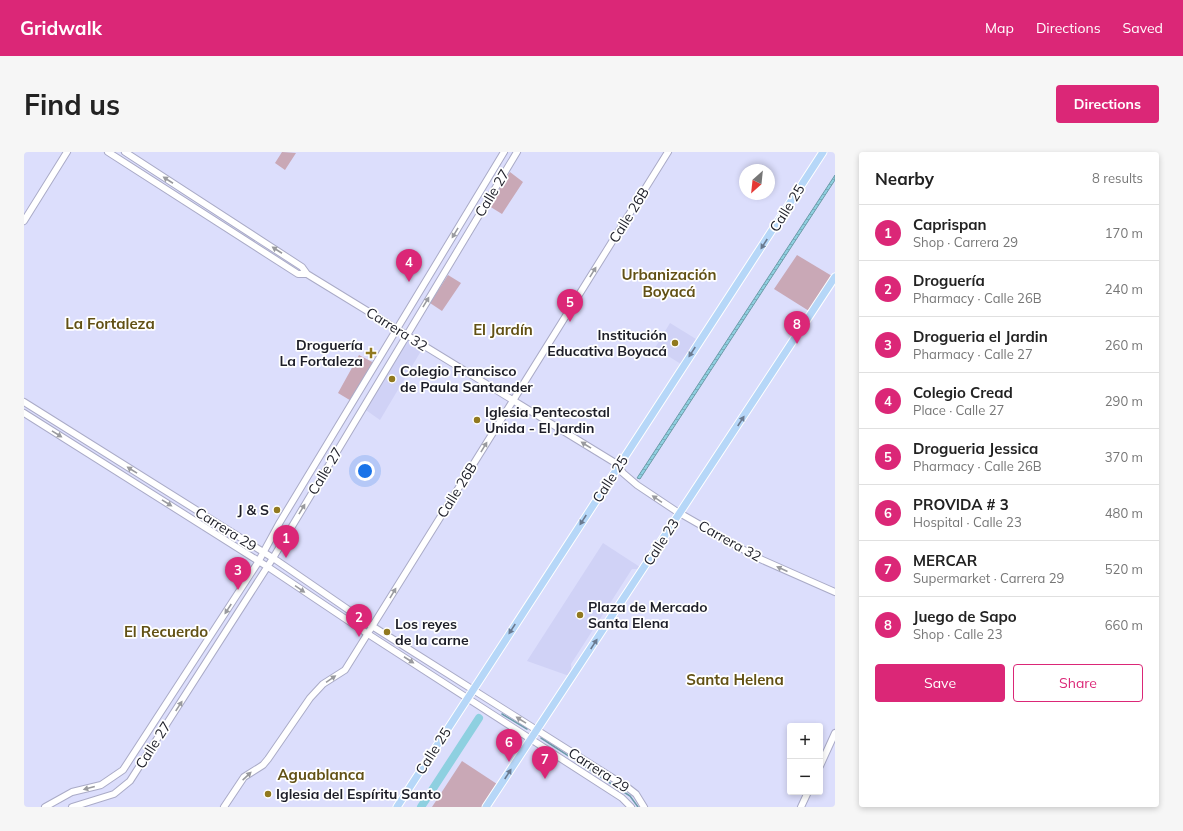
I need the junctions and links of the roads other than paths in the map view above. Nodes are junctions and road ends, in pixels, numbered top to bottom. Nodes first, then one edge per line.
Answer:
1 (67, 152) edge
2 (108, 152) edge
3 (125, 152) edge
4 (504, 152) edge
5 (517, 152) edge
6 (668, 152) edge
7 (823, 152) edge
8 (24, 221) edge
9 (307, 274) junction
10 (835, 277) edge
11 (397, 330) junction
12 (406, 336) junction
13 (512, 400) junction
14 (24, 402) edge
15 (24, 413) edge
16 (618, 466) junction
17 (680, 513) junction
18 (264, 553) junction
19 (273, 558) junction
20 (259, 561) junction
21 (268, 567) junction
22 (835, 592) edge
23 (372, 626) junction
24 (368, 634) junction
25 (472, 690) junction
26 (467, 698) junction
27 (154, 723) junction
28 (165, 727) junction
29 (537, 730) junction
30 (161, 733) junction
31 (835, 733) edge
32 (531, 739) junction
33 (823, 759) edge
34 (807, 795) edge
35 (45, 807) edge
36 (72, 807) edge
37 (224, 807) edge
38 (397, 807) edge
39 (486, 807) edge
40 (631, 807) edge
41 (644, 807) edge
42 (801, 807) edge

1 - 8 street
2 - 9 street, Carrera 32
9 -> 3 street, Carrera 32
4 -> 11 street, Calle 27
12 -> 5 street, Calle 27
13 -> 6 street, Calle 26B
7 -> 16 main road, Calle 25
9 - 11 street, Carrera 32
17 -> 10 main road, Calle 23
11 - 12 street, Carrera 32
11 - 18 street, Calle 27
12 - 13 street, Carrera 32
19 -> 12 street, Calle 27
16 -> 13 street, Carrera 32
23 -> 13 street, Calle 26B
18 -> 14 street, Carrera 29
15 -> 20 street, Carrera 29
17 -> 16 street, Carrera 32
16 -> 25 main road, Calle 25
22 -> 17 street, Carrera 32
29 -> 17 main road, Calle 23
18 - 19 street, Carrera 29
18 - 20 street, Calle 27
19 - 21 street, Calle 27
19 - 23 street, Carrera 29
20 - 21 street, Carrera 29
20 -> 27 street, Calle 27
21 -> 24 street, Carrera 29
28 -> 21 street, Calle 27
23 - 24 street, Calle 26B
23 - 25 street, Carrera 29
24 -> 26 street, Carrera 29
37 -> 24 street, Calle 26B
25 - 26 main road, Calle 25
29 -> 25 street, Carrera 29
26 - 32 street, Carrera 29
26 - 38 main road, Calle 25
27 - 28 street
27 - 30 street
27 -> 35 street, Calle 27
28 - 30 street, Calle 27
29 - 32 main road, Calle 23
29 - 41 street, Carrera 29
30 - 36 street, Calle 27
31 - 33 street
39 -> 32 main road, Calle 23
32 - 40 street, Carrera 29
34 - 42 street

